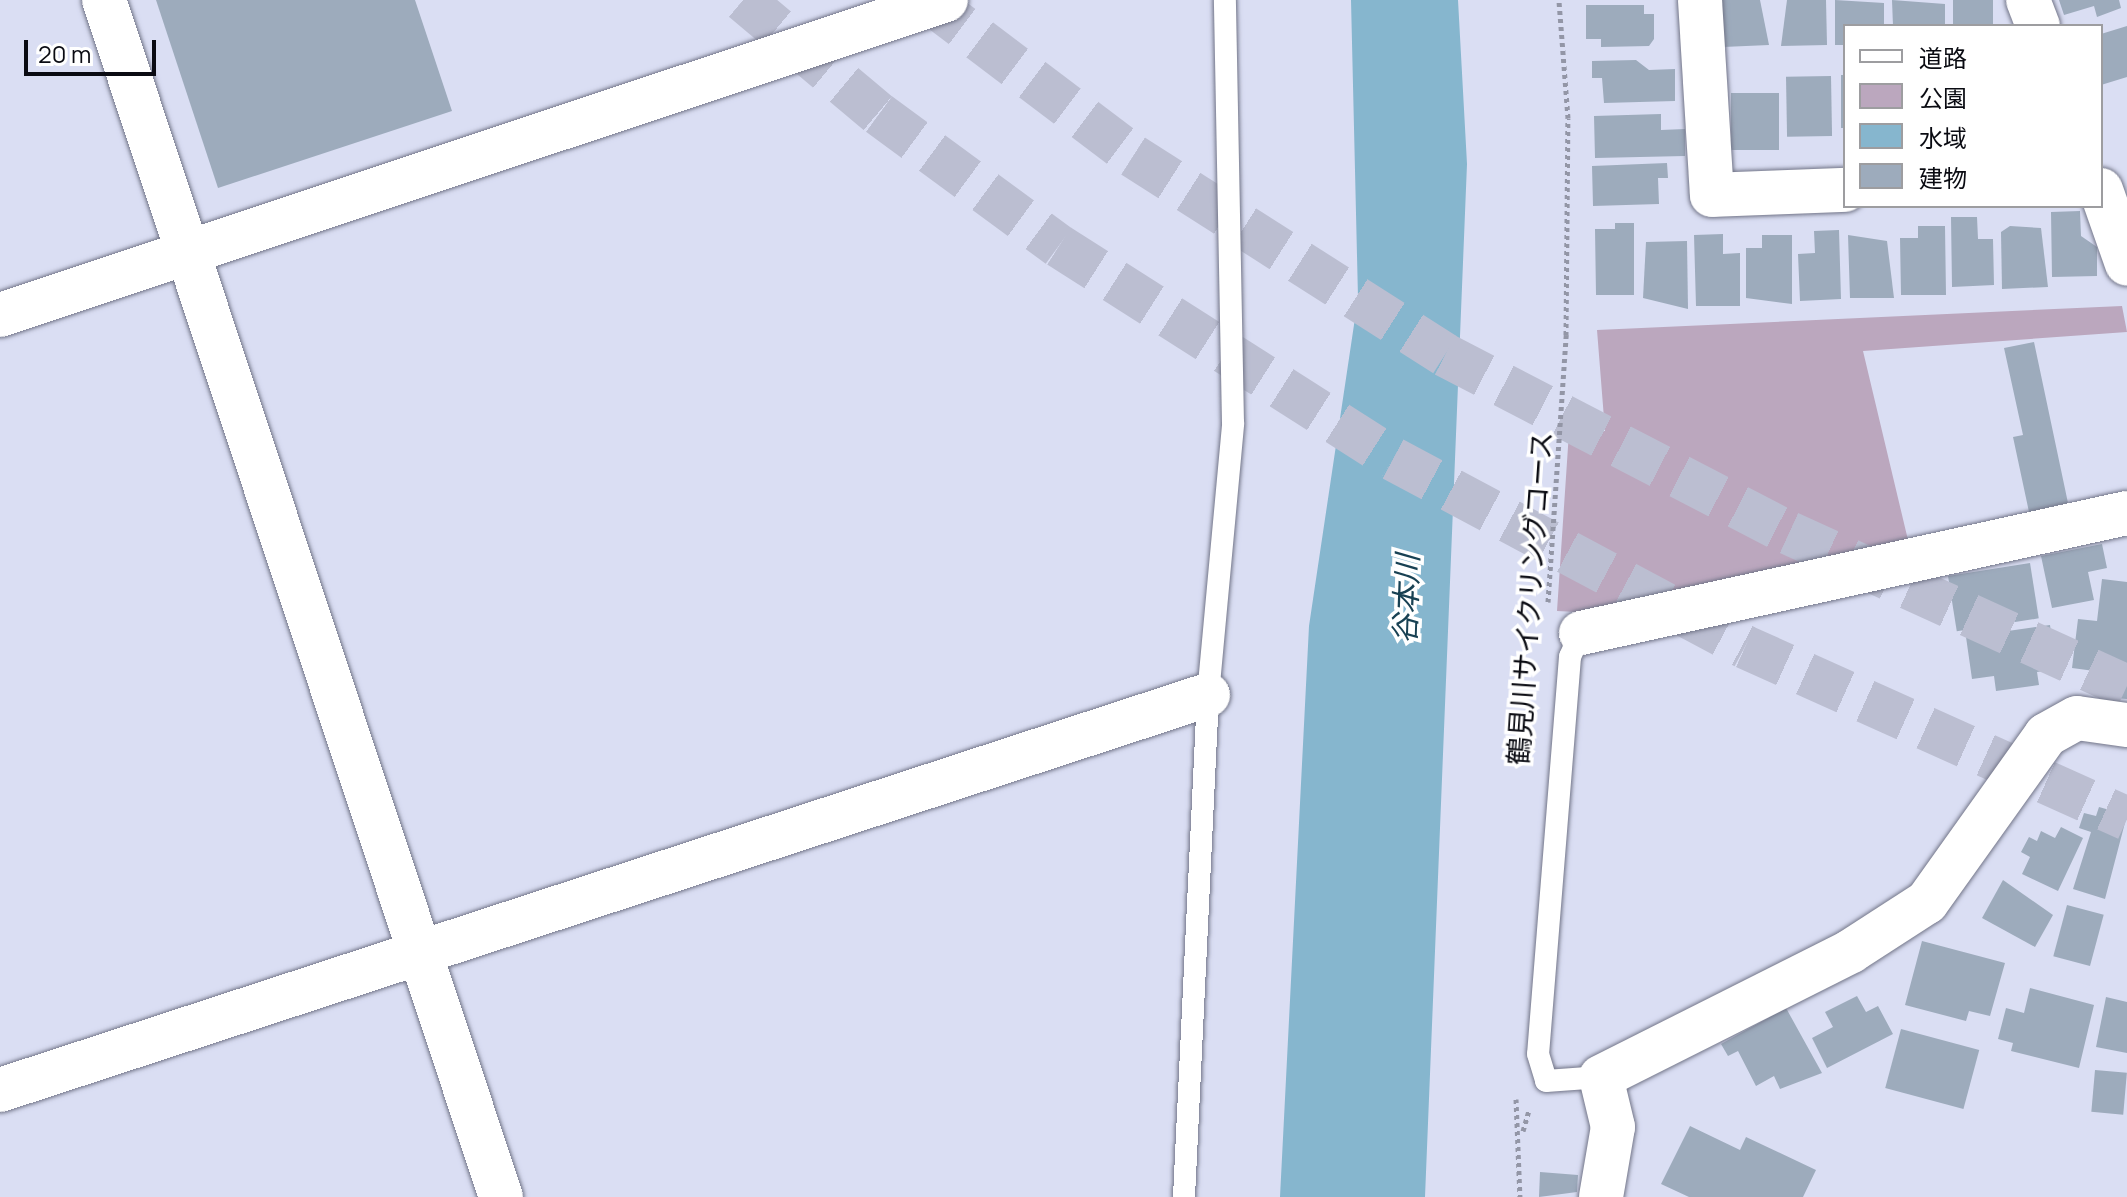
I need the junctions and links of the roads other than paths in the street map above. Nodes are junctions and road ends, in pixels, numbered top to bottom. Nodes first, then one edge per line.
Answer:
1 (104, 0) edge
2 (946, 0) edge
3 (1225, 0) edge
4 (1700, 0) edge
5 (2028, 0) edge
6 (2037, 24) edge
7 (2127, 175) edge
8 (2103, 179) edge
9 (1843, 190) edge
10 (2103, 196) edge
11 (188, 253) junction
12 (2127, 264) edge
13 (0, 315) edge
14 (2127, 513) edge
15 (1564, 624) joint
16 (1208, 695) junction
17 (2127, 725) edge
18 (421, 947) junction
19 (1601, 1077) junction
20 (0, 1090) edge
21 (501, 1197) edge
22 (1184, 1197) edge
23 (1601, 1197) edge

1 - 11 street
2 - 11 street
3 - 16 lane
4 - 9 street
5 - 6 street
7 - 8 street
10 - 12 street
11 - 13 street
11 - 18 street
14 - 15 street
15 - 19 lane
16 - 18 street
16 - 22 lane
17 - 19 street
18 - 20 street
18 - 21 street
19 - 23 street

